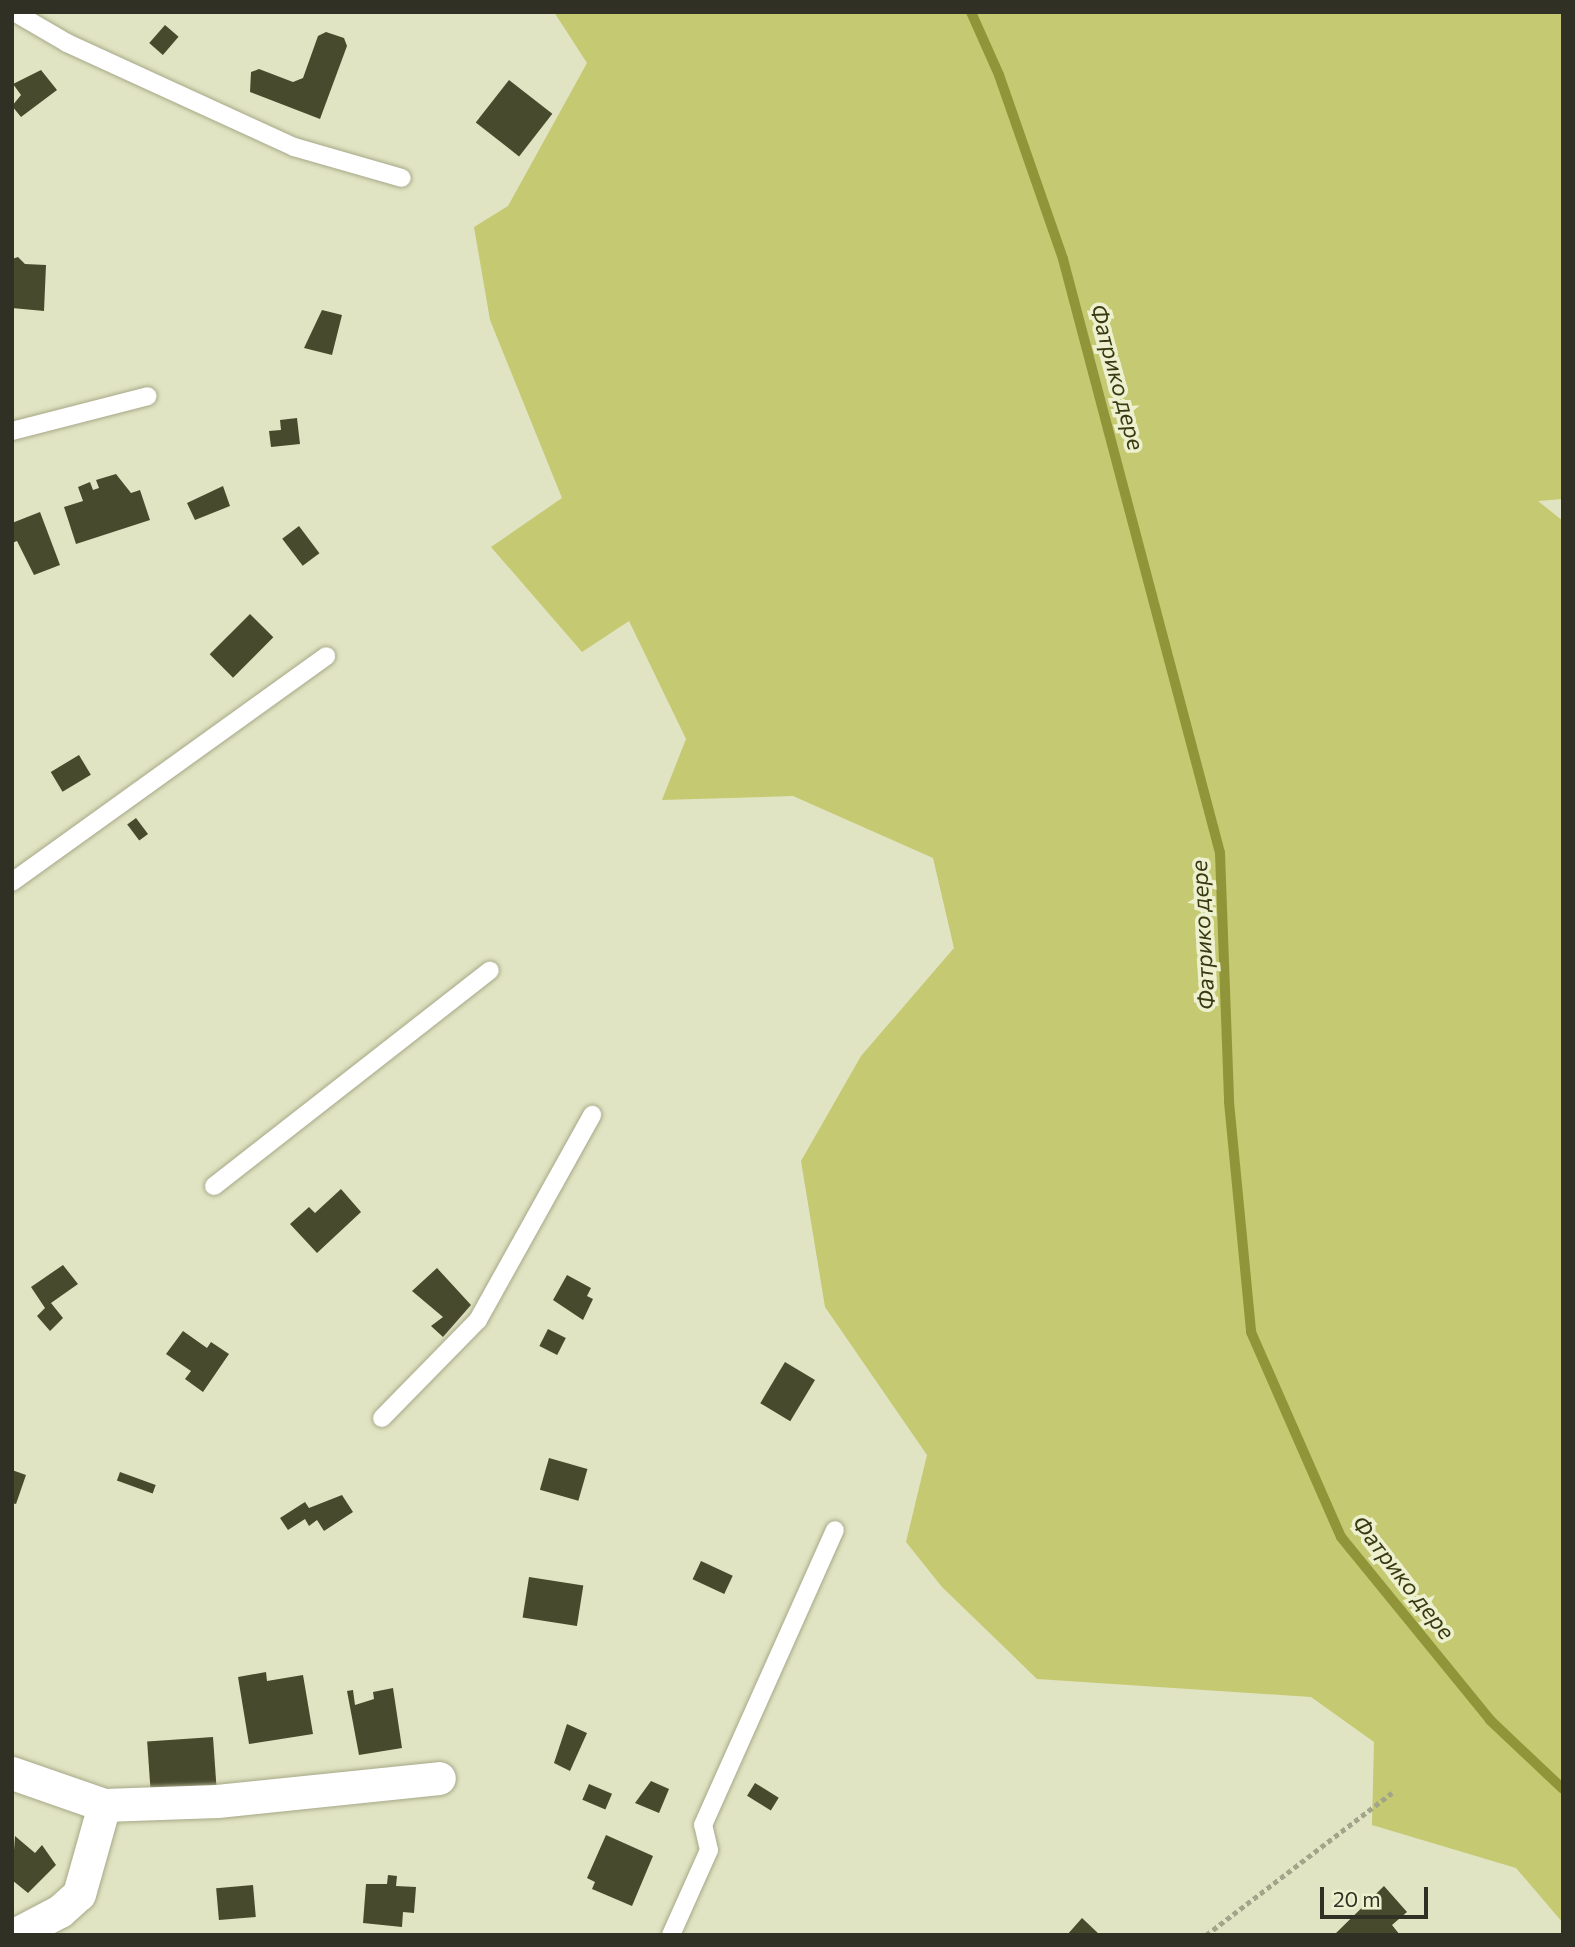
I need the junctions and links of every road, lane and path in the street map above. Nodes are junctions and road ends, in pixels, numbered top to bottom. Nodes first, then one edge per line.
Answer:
1 (15, 12) edge
2 (402, 178) dead end
3 (148, 396) dead end
4 (12, 431) edge
5 (326, 656) dead end
6 (12, 881) edge
7 (490, 970) dead end
8 (592, 1115) dead end
9 (214, 1186) dead end
10 (382, 1418) dead end
11 (835, 1530) dead end
12 (12, 1773) edge
13 (439, 1778) dead end
14 (1392, 1793) dead end
15 (104, 1805) junction
16 (13, 1935) edge
17 (671, 1935) edge
18 (1206, 1935) edge

1 - 2 lane
3 - 4 lane
5 - 6 lane
7 - 9 lane
8 - 10 lane
11 - 17 lane
12 - 15 street
13 - 15 street
14 - 18 path
15 - 16 street

